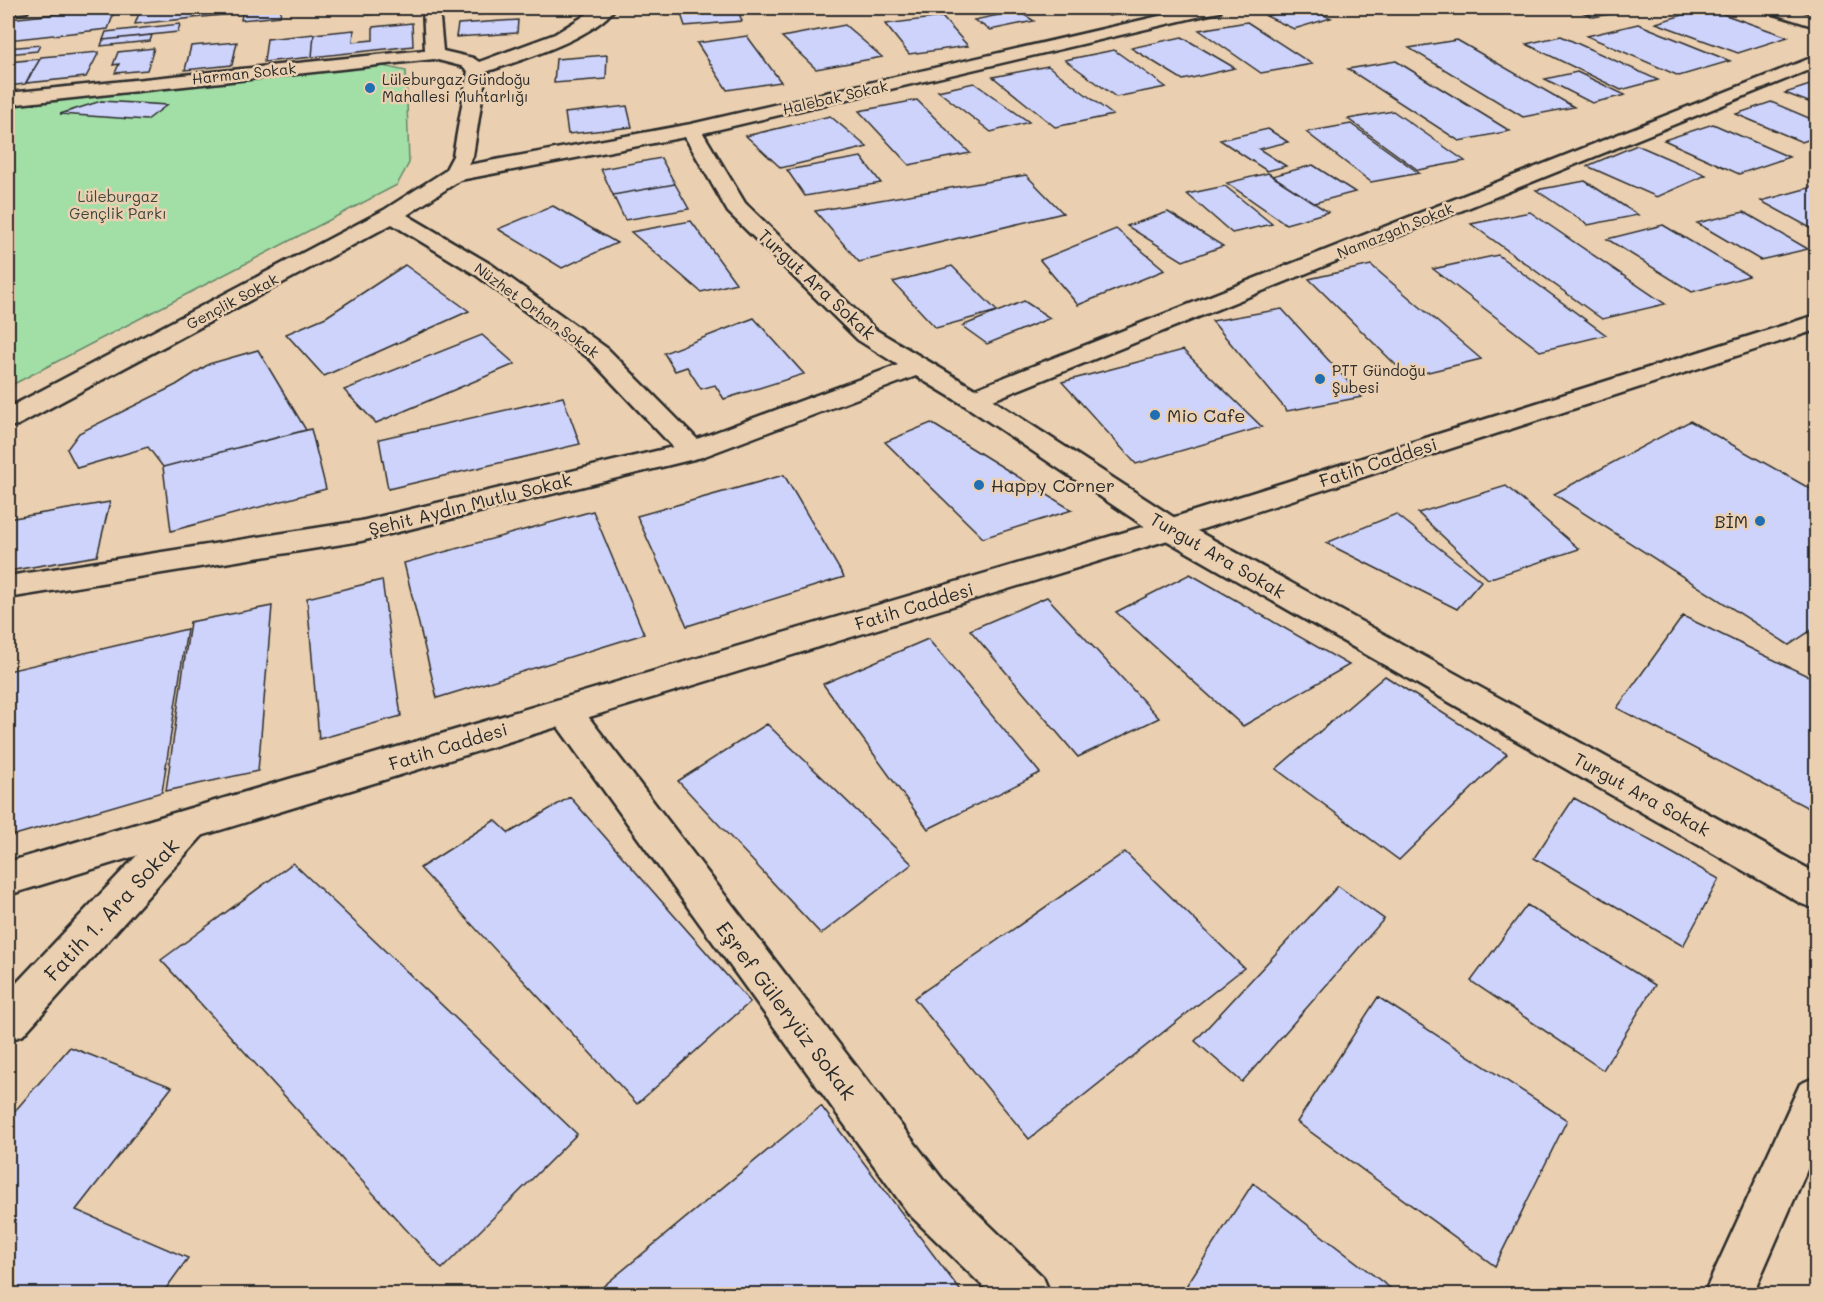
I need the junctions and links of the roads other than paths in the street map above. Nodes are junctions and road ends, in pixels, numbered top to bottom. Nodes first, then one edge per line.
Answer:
1 (21, 8) edge
2 (431, 8) edge
3 (607, 8) edge
4 (1214, 8) edge
5 (1774, 8) edge
6 (8, 9) edge
7 (1816, 22) edge
8 (434, 54) junction
9 (1816, 62) edge
10 (477, 69) junction
11 (8, 99) edge
12 (692, 130) junction
13 (453, 176) junction
14 (392, 215) junction
15 (1816, 322) edge
16 (918, 366) junction
17 (974, 399) junction
18 (8, 419) edge
19 (692, 451) junction
20 (1170, 529) junction
21 (8, 587) edge
22 (565, 711) junction
23 (190, 824) junction
24 (8, 879) edge
25 (1816, 892) edge
26 (8, 1021) edge
27 (1816, 1099) edge
28 (1026, 1294) edge
29 (1728, 1294) edge

1 - 6 street
2 - 8 street
3 - 10 street
4 - 12 street, Halebak Sokak
5 - 7 street
8 - 10 street, Harman Sokak
8 - 11 street, Harman Sokak
9 - 17 street, Namazgah Sokak
10 - 13 street
12 - 13 street, Halebak Sokak
12 - 16 street, Turgut Ara Sokak
13 - 14 street, Gençlik Sokak
14 - 18 street, Gençlik Sokak
14 - 19 street, Nüzhet Orhan Sokak
15 - 20 street, Fatih Caddesi
16 - 17 street, Turgut Ara Sokak
16 - 19 street, Şehit Aydın Mutlu Sokak
17 - 20 street, Turgut Ara Sokak
19 - 21 street, Şehit Aydın Mutlu Sokak
20 - 22 street, Fatih Caddesi
20 - 25 street, Turgut Ara Sokak
22 - 23 street, Fatih Caddesi
22 - 28 street, Eşref Güleryüz Sokak
23 - 24 street, Fatih Caddesi
23 - 26 street, Fatih 1. Ara Sokak
27 - 29 street

